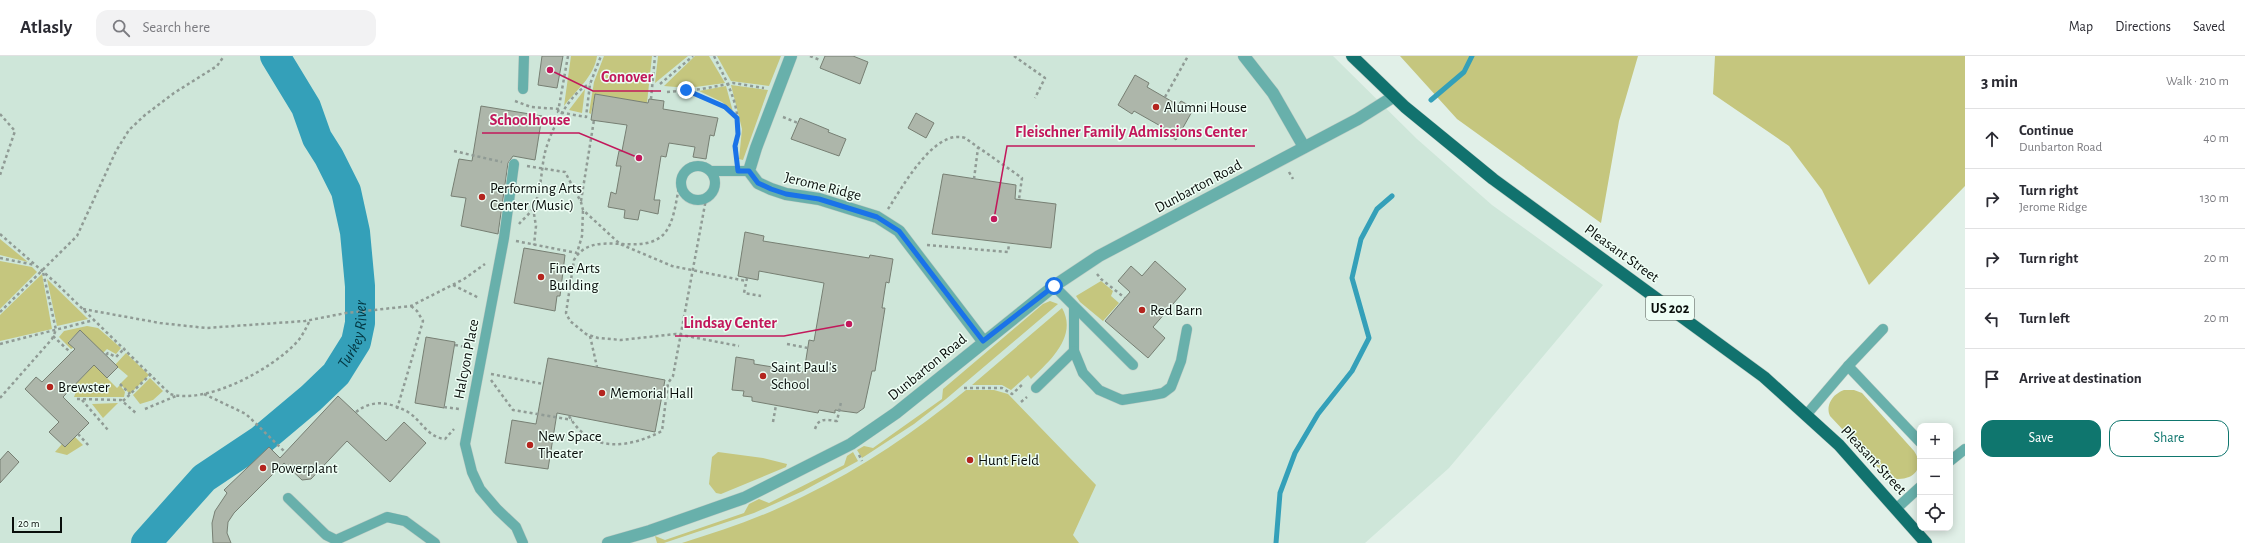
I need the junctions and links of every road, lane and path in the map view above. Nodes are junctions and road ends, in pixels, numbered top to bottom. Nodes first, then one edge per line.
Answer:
1 (224, 56) edge
2 (524, 56) edge
3 (568, 56) edge
4 (601, 56) edge
5 (655, 56) edge
6 (693, 56) edge
7 (714, 56) edge
8 (791, 56) edge
9 (810, 56) edge
10 (1014, 56) edge
11 (1188, 56) edge
12 (1244, 56) edge
13 (1352, 56) edge
14 (820, 60) dead end
15 (590, 84) junction
16 (660, 84) dead end
17 (728, 84) junction
18 (523, 88) dead end
19 (686, 90) junction
20 (778, 90) junction
21 (667, 92) dead end
22 (1165, 97) dead end
23 (1393, 97) junction
24 (1035, 98) dead end
25 (651, 99) dead end
26 (563, 113) junction
27 (0, 114) edge
28 (737, 118) junction
29 (594, 120) dead end
30 (1304, 147) junction
31 (978, 148) junction
32 (454, 152) dead end
33 (514, 164) joint
34 (527, 166) dead end
35 (1287, 168) dead end
36 (543, 169) junction
37 (711, 171) junction
38 (743, 171) junction
39 (0, 175) edge
40 (974, 178) dead end
41 (1293, 179) dead end
42 (680, 183) junction
43 (706, 199) junction
44 (1019, 199) dead end
45 (581, 202) junction
46 (533, 208) junction
47 (583, 210) junction
48 (882, 220) junction
49 (0, 234) edge
50 (506, 239) junction
51 (534, 244) junction
52 (620, 244) junction
53 (909, 244) junction
54 (1009, 244) dead end
55 (578, 253) junction
56 (501, 254) junction
57 (0, 258) edge
58 (37, 266) junction
59 (1095, 269) dead end
60 (42, 271) junction
61 (691, 271) junction
62 (563, 283) dead end
63 (570, 284) junction
64 (453, 285) junction
65 (1054, 286) junction
66 (761, 296) dead end
67 (1125, 298) dead end
68 (492, 304) junction
69 (412, 306) junction
70 (1074, 308) junction
71 (83, 309) junction
72 (0, 312) edge
73 (95, 320) junction
74 (310, 320) junction
75 (1187, 329) dead end
76 (1882, 329) dead end
77 (56, 330) junction
78 (680, 335) junction
79 (54, 336) junction
80 (590, 336) junction
81 (983, 341) junction
82 (0, 344) edge
83 (787, 344) dead end
84 (739, 346) dead end
85 (125, 348) junction
86 (808, 348) dead end
87 (1074, 351) junction
88 (71, 353) dead end
89 (106, 355) dead end
90 (1133, 365) dead end
91 (1848, 366) junction
92 (597, 367) dead end
93 (151, 374) junction
94 (120, 384) dead end
95 (543, 384) dead end
96 (1023, 384) dead end
97 (964, 388) dead end
98 (1036, 388) dead end
99 (130, 394) junction
100 (204, 394) junction
101 (177, 396) junction
102 (0, 398) edge
103 (123, 402) junction
104 (841, 402) dead end
105 (776, 405) dead end
106 (145, 409) dead end
107 (398, 409) junction
108 (356, 412) dead end
109 (137, 414) dead end
110 (1807, 414) junction
111 (569, 416) dead end
112 (572, 420) junction
113 (773, 422) dead end
114 (457, 424) dead end
115 (815, 429) dead end
116 (108, 430) dead end
117 (78, 434) dead end
118 (1917, 439) edge
119 (90, 447) dead end
120 (1965, 449) edge
121 (285, 452) dead end
122 (1952, 459) edge
123 (1917, 490) edge
124 (288, 498) dead end
125 (1897, 508) junction
126 (435, 543) edge
127 (523, 543) edge
128 (608, 543) edge
129 (1926, 543) edge

1 - 60 path
2 - 18 lane
3 - 26 path
4 - 15 path
5 - 25 path
6 - 16 path
7 - 17 path
8 - 20 street
9 - 14 path
10 - 24 path
11 - 22 path
12 - 30 street
13 - 23 main road, US 202
15 - 26 path
15 - 26 path
17 - 19 path
17 - 20 path
17 - 28 path
19 - 21 path
19 - 28 path
20 - 38 street
23 - 30 street, Dunbarton Road
23 - 110 main road, Pleasant Street / US 202
26 - 36 path
27 - 39 path
28 - 38 path
29 - 45 path
30 - 65 street, Dunbarton Road
31 - 40 path
31 - 44 path
31 - 48 path
32 - 33 path
33 - 50 lane, Halcyon Place
34 - 36 path
35 - 41 path
36 - 45 path
36 - 46 path
37 - 38 lane
37 - 42 lane
37 - 43 lane
38 - 48 street, Jerome Ridge
42 - 43 lane
42 - 52 path
43 - 61 path
45 - 47 path
46 - 50 path
46 - 51 path
47 - 52 path
47 - 55 path
48 - 53 street, Jerome Ridge
49 - 58 path
50 - 51 path
50 - 56 lane, Halcyon Place
51 - 55 path
52 - 55 path
52 - 61 path
53 - 54 path
53 - 81 street, Jerome Ridge
55 - 63 path
56 - 64 path
56 - 68 lane, Halcyon Place
57 - 58 path
58 - 60 path
59 - 67 path
60 - 71 path
60 - 72 path
60 - 77 path
61 - 66 path
61 - 78 path
62 - 63 path
63 - 80 path
64 - 68 path
64 - 69 path
65 - 70 lane
65 - 81 street, Dunbarton Road
68 - 127 lane, Halcyon Place
69 - 74 path
69 - 107 path
70 - 87 lane
70 - 90 lane
71 - 73 path
71 - 74 path
73 - 77 path
73 - 85 path
74 - 100 path
75 - 87 lane
76 - 91 lane
77 - 79 path
77 - 82 path
78 - 80 path
78 - 84 path
78 - 112 path
79 - 88 path
79 - 102 path
80 - 92 path
81 - 128 street, Dunbarton Road
83 - 86 path
85 - 89 path
85 - 93 path
87 - 98 lane
91 - 110 lane
91 - 118 lane
93 - 99 path
93 - 101 path
94 - 99 path
95 - 112 path
96 - 97 path
99 - 103 path
100 - 101 path
100 - 121 path
101 - 106 path
103 - 109 path
103 - 116 path
104 - 115 path
105 - 113 path
107 - 108 path
107 - 114 path
110 - 125 main road, Pleasant Street / US 202
111 - 112 path
117 - 119 path
120 - 122 lane
123 - 125 lane
124 - 126 lane
125 - 129 main road, Pleasant Street / US 202

